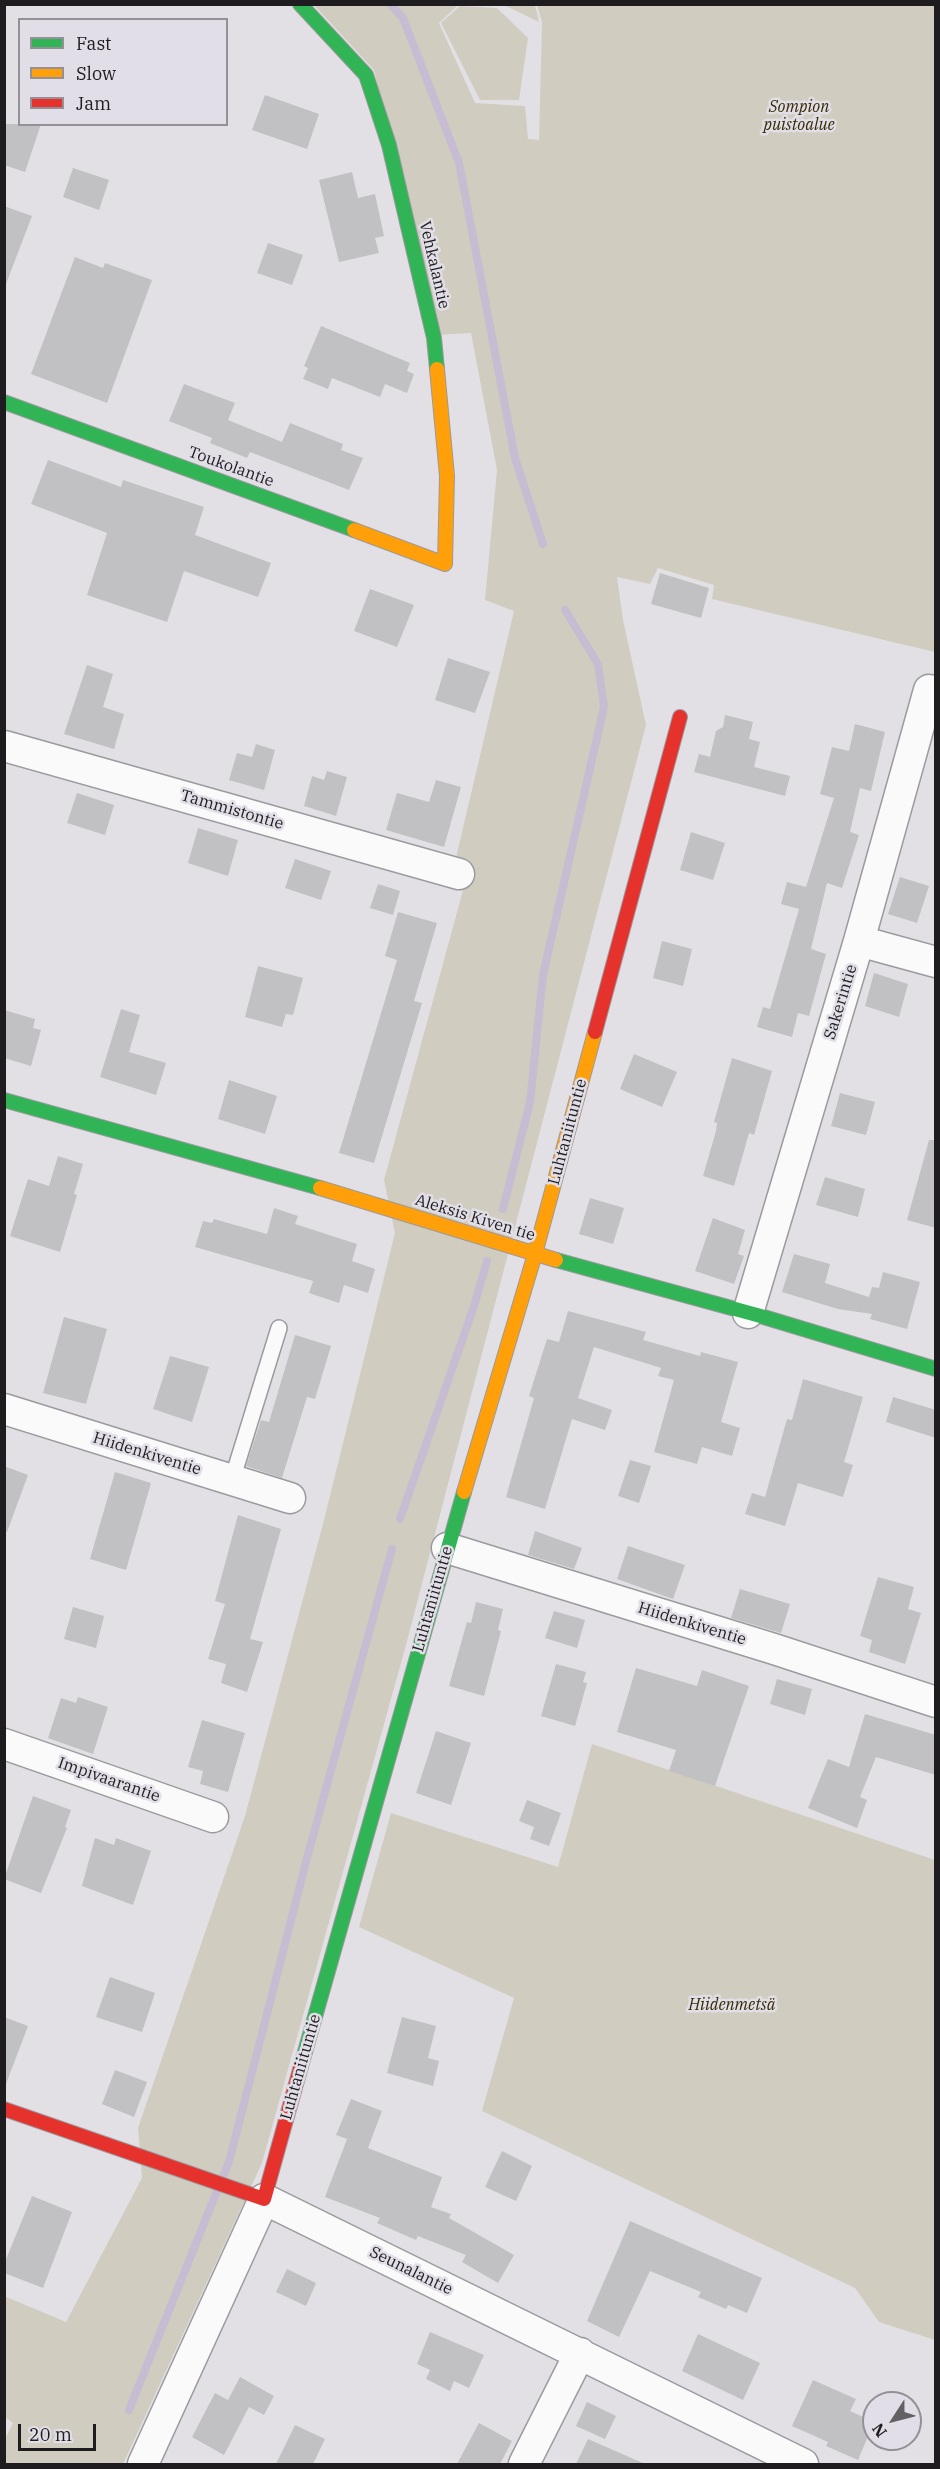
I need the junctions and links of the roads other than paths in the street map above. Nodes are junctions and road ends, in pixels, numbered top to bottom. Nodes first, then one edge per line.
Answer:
1 (300, 4) edge
2 (4, 402) edge
3 (445, 564) joint
4 (929, 690) dead end
5 (680, 717) dead end
6 (4, 746) edge
7 (459, 874) dead end
8 (859, 941) junction
9 (936, 962) edge
10 (4, 1100) edge
11 (535, 1254) junction
12 (748, 1313) junction
13 (279, 1328) dead end
14 (936, 1369) edge
15 (4, 1410) edge
16 (232, 1480) junction
17 (290, 1498) dead end
18 (447, 1548) junction
19 (936, 1702) edge
20 (4, 1744) edge
21 (213, 1817) dead end
22 (4, 2109) edge
23 (264, 2199) junction
24 (580, 2354) junction
25 (143, 2464) edge
26 (524, 2464) edge
27 (803, 2464) edge

1 - 3 street, Vehkalantie
2 - 3 street, Toukolantie
4 - 8 street, Sakerintie
5 - 11 street, Luhtaniituntie
6 - 7 street, Tammistontie
8 - 9 street
8 - 12 street, Sakerintie
10 - 11 street, Aleksis Kiven tie
11 - 12 street, Aleksis Kiven tie
11 - 18 street, Luhtaniituntie
12 - 14 street, Aleksis Kiven tie
13 - 16 lane
15 - 16 street, Hiidenkiventie
16 - 17 street, Hiidenkiventie
18 - 19 street, Hiidenkiventie
18 - 23 street, Luhtaniituntie
20 - 21 street, Impivaarantie
22 - 23 street, Seunalantie
23 - 24 street, Seunalantie
23 - 25 street, Luhtaniituntie
24 - 26 street
24 - 27 street, Seunalantie

